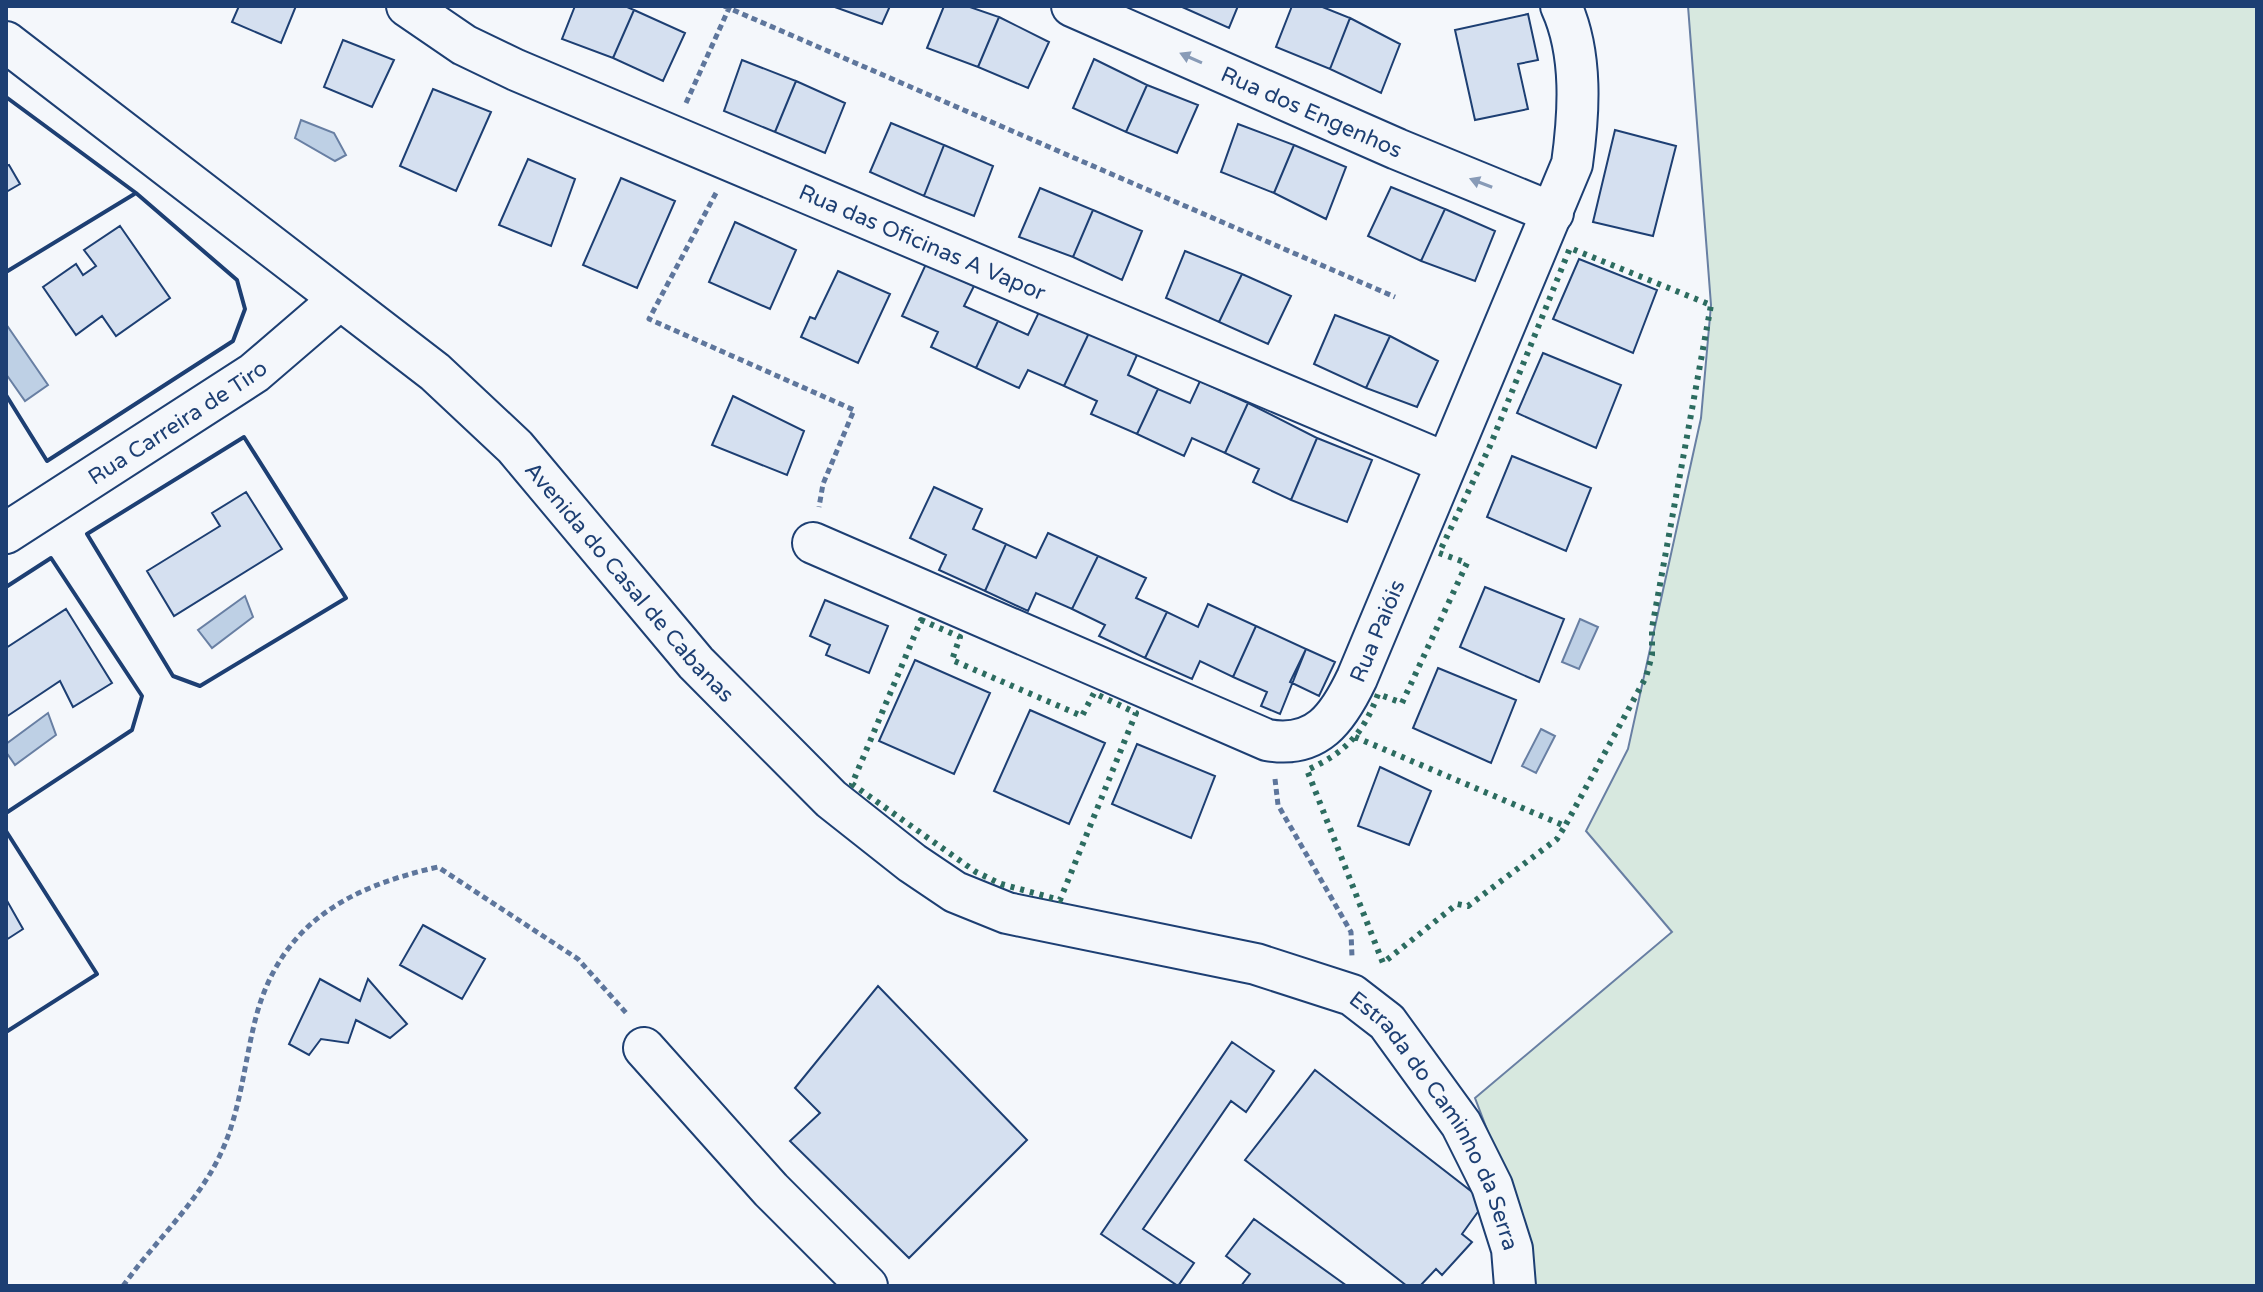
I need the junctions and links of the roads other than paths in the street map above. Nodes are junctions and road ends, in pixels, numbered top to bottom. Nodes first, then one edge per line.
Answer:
1 (407, 6) edge
2 (1072, 6) edge
3 (1561, 6) edge
4 (6, 42) edge
5 (1553, 213) junction
6 (339, 300) junction
7 (1446, 463) junction
8 (6, 533) edge
9 (813, 543) dead end
10 (1336, 989) joint
11 (644, 1048) road end
12 (867, 1286) edge
13 (1515, 1286) edge

1 - 7 street, Rua das Oficinas A Vapor
5 -> 2 street, Rua dos Engenhos
3 - 5 street, Rua Paióis
4 - 6 street, Avenida do Casal de Cabanas
5 - 7 street, Rua Paióis
6 - 8 street, Rua Carreira de Tiro
6 - 10 street, Avenida do Casal de Cabanas
7 - 9 street, Rua Paióis
10 - 13 street, Estrada do Caminho da Serra
11 - 12 street

